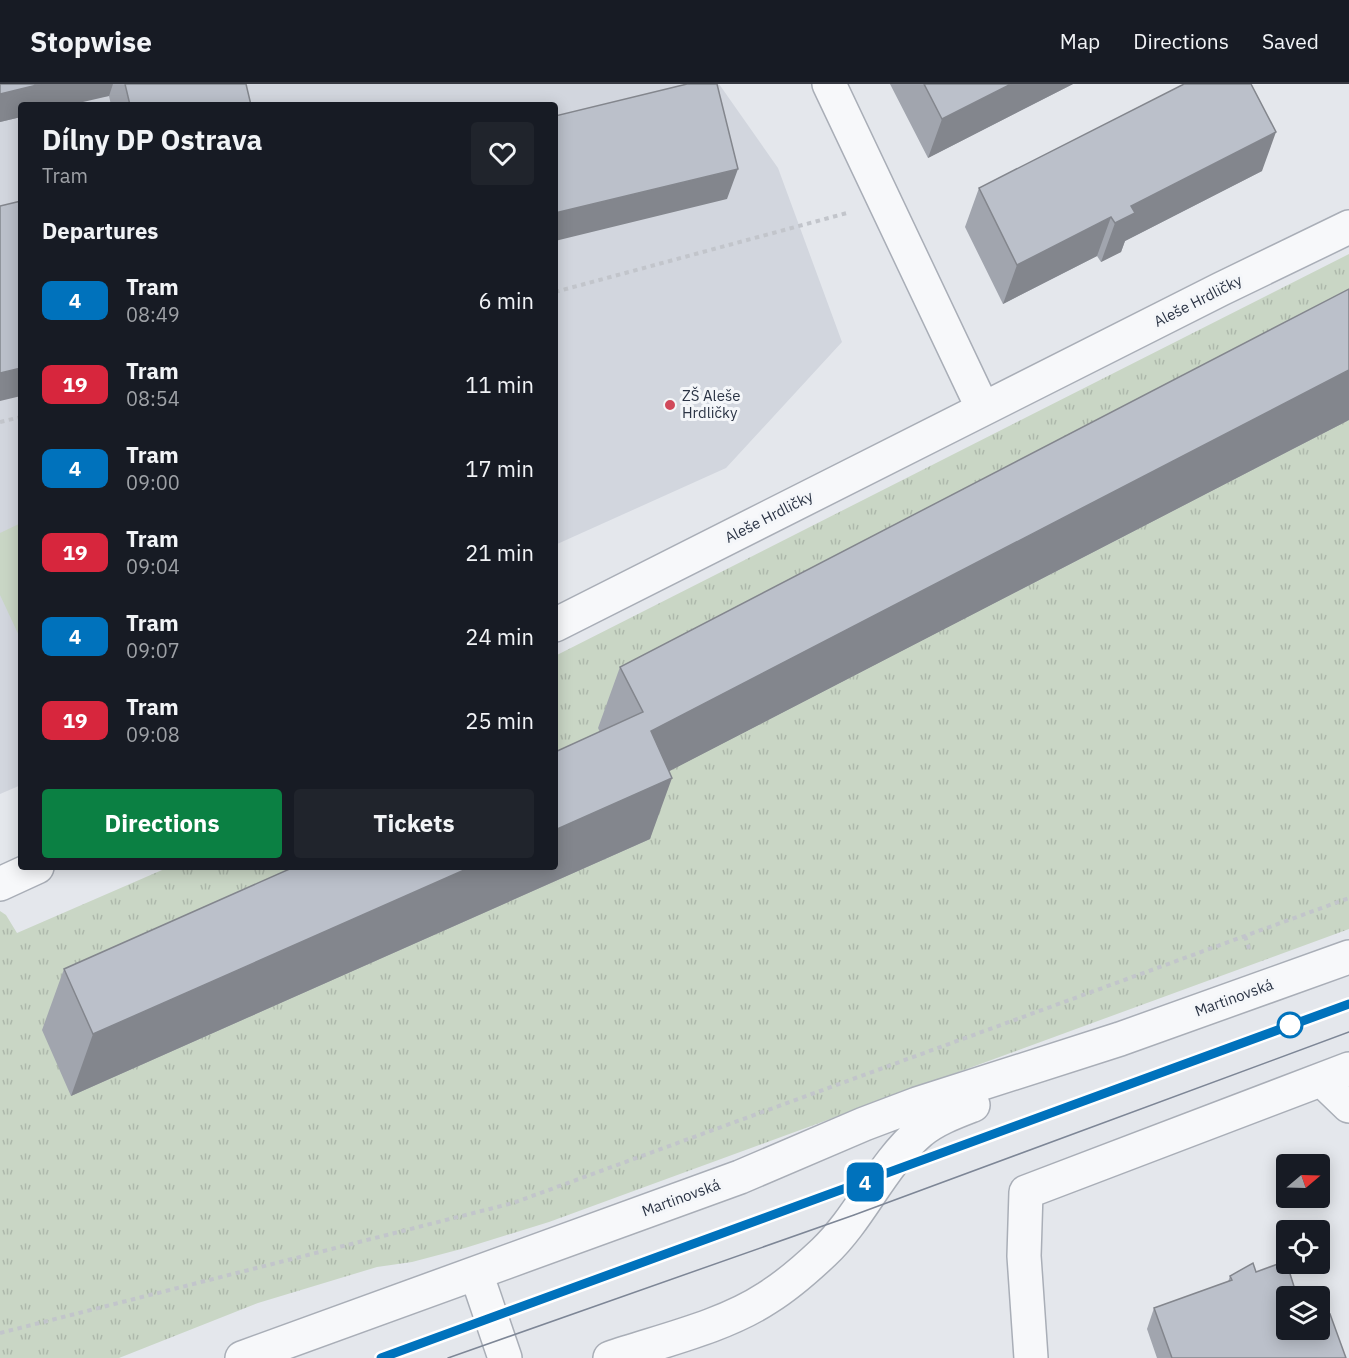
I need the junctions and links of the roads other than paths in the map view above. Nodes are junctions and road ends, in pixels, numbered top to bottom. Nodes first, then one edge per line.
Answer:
1 (829, 84) edge
2 (1349, 227) edge
3 (983, 409) junction
4 (558, 623) edge
5 (30, 870) edge
6 (0, 884) edge
7 (1349, 957) edge
8 (1120, 1039) junction
9 (1335, 1075) edge
10 (1349, 1106) edge
11 (476, 1273) junction
12 (242, 1358) edge
13 (505, 1358) edge
14 (610, 1358) edge
15 (1031, 1358) edge

1 - 3 street
2 - 3 street, Aleše Hrdličky
3 - 4 street, Aleše Hrdličky
5 - 6 street
7 - 8 street, Martinovská
8 - 11 street, Martinovská
8 - 14 street, Martinovská
9 - 10 street
9 - 15 street
11 - 12 street, Martinovská
11 - 13 street

